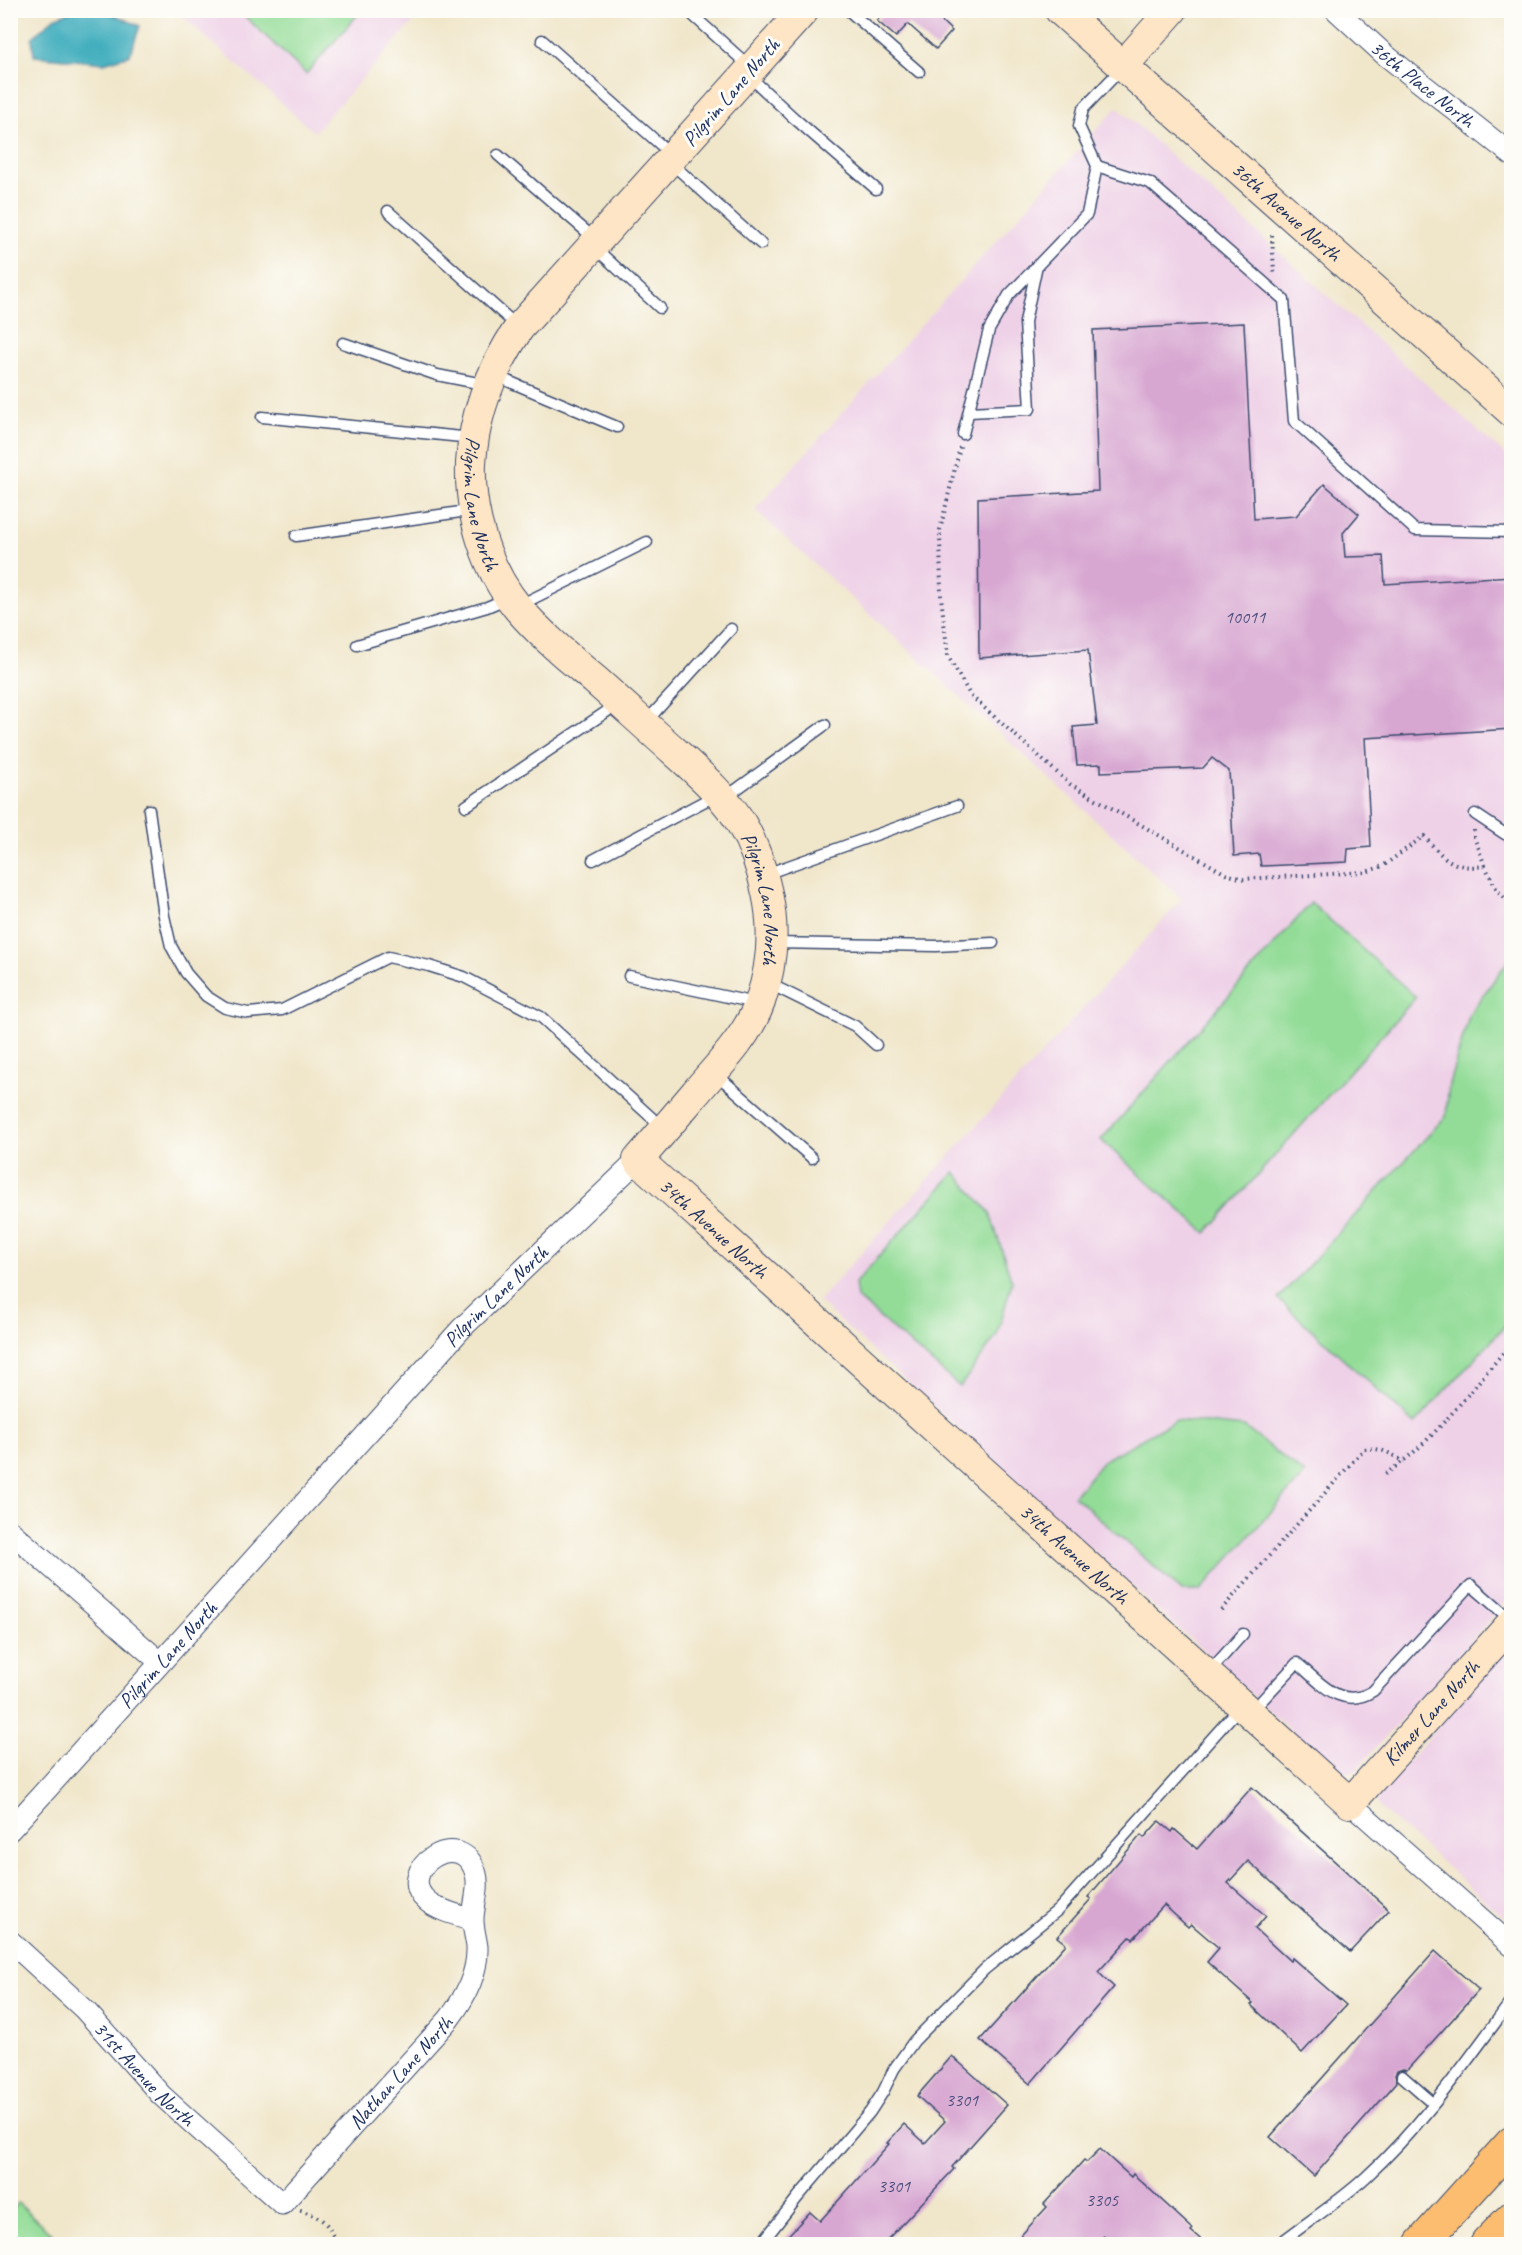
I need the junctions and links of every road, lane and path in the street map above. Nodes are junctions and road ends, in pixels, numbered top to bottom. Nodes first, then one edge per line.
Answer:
1 (687, 10) edge
2 (804, 10) edge
3 (848, 10) edge
4 (1060, 10) edge
5 (1172, 10) edge
6 (1336, 10) edge
7 (542, 40) dead end
8 (1123, 66) junction
9 (750, 72) junction
10 (920, 72) dead end
11 (498, 155) dead end
12 (1512, 155) edge
13 (672, 159) junction
14 (1097, 166) junction
15 (876, 189) dead end
16 (388, 211) dead end
17 (1272, 235) dead end
18 (595, 244) junction
19 (761, 244) dead end
20 (1037, 265) junction
21 (1275, 291) junction
22 (660, 308) dead end
23 (519, 328) junction
24 (343, 343) dead end
25 (490, 380) junction
26 (969, 412) junction
27 (1512, 412) edge
28 (262, 417) dead end
29 (617, 428) dead end
30 (963, 434) joint
31 (472, 438) junction
32 (475, 510) junction
33 (1512, 532) edge
34 (296, 536) dead end
35 (647, 542) dead end
36 (514, 602) junction
37 (731, 629) dead end
38 (357, 645) dead end
39 (621, 702) junction
40 (644, 724) junction
41 (825, 725) dead end
42 (721, 797) junction
43 (466, 806) dead end
44 (957, 806) dead end
45 (149, 810) dead end
46 (1475, 814) joint
47 (1512, 833) edge
48 (593, 860) dead end
49 (1485, 866) junction
50 (763, 875) junction
51 (1512, 906) edge
52 (771, 943) junction
53 (993, 943) dead end
54 (629, 976) dead end
55 (762, 993) junction
56 (876, 1045) dead end
57 (713, 1072) junction
58 (665, 1129) junction
59 (812, 1158) dead end
60 (638, 1160) junction
61 (1512, 1343) edge
62 (1404, 1462) junction
63 (1385, 1474) dead end
64 (10, 1531) edge
65 (1221, 1610) dead end
66 (1512, 1621) edge
67 (1243, 1634) dead end
68 (160, 1662) junction
69 (1208, 1674) junction
70 (1246, 1708) junction
71 (1350, 1803) junction
72 (10, 1830) edge
73 (473, 1920) dead end
74 (10, 1941) edge
75 (1512, 1946) edge
76 (1512, 2000) edge
77 (1402, 2076) dead end
78 (1433, 2103) junction
79 (1512, 2143) edge
80 (282, 2204) junction
81 (1512, 2218) edge
82 (337, 2244) edge
83 (761, 2244) edge
84 (1279, 2244) edge
85 (1421, 2244) edge
86 (1487, 2244) edge

1 - 9 lane
2 - 9 street, Pilgrim Lane North
3 - 10 lane
4 - 8 street, 36th Avenue North
5 - 8 street
6 - 12 street, 36th Place North
7 - 13 lane
8 - 14 lane
8 - 27 street, 36th Avenue North
9 - 13 street, Pilgrim Lane North
9 - 15 lane
11 - 18 lane
13 - 18 street, Pilgrim Lane North
13 - 19 lane
14 - 20 lane
14 - 21 lane
16 - 23 lane
17 - 21 path
18 - 22 lane
18 - 23 street, Pilgrim Lane North
20 - 26 lane
20 - 26 lane
21 - 33 lane
23 - 25 street, Pilgrim Lane North
24 - 25 lane
25 - 29 lane
25 - 31 street, Pilgrim Lane North
26 - 30 lane
28 - 31 lane
30 - 49 path
31 - 32 street, Pilgrim Lane North
32 - 34 lane
32 - 36 street, Pilgrim Lane North
35 - 36 lane
36 - 38 lane
36 - 39 street, Pilgrim Lane North
37 - 40 lane
39 - 40 street, Pilgrim Lane North
39 - 43 lane
40 - 42 street, Pilgrim Lane North
41 - 42 lane
42 - 48 lane
42 - 50 street, Pilgrim Lane North
44 - 50 lane
45 - 58 lane
46 - 47 lane
46 - 49 path
49 - 51 path
50 - 52 street, Pilgrim Lane North
52 - 53 lane
52 - 55 street, Pilgrim Lane North
54 - 55 lane
55 - 56 lane
55 - 57 street, Pilgrim Lane North
57 - 58 street, Pilgrim Lane North
57 - 59 lane
58 - 60 street, Pilgrim Lane North
60 - 68 street, Pilgrim Lane North
60 - 69 street, 34th Avenue North
61 - 62 path
62 - 63 path
62 - 65 path
64 - 68 street
66 - 70 lane
66 - 71 street, Kilmer Lane North
67 - 69 lane
68 - 72 street, Pilgrim Lane North
69 - 70 street, 34th Avenue North
70 - 71 street, 34th Avenue North
70 - 83 lane
71 - 75 street, 34th Avenue North
73 - 80 street, Nathan Lane North
74 - 80 street, 31st Avenue North
76 - 78 lane
77 - 78 lane
78 - 84 lane
79 - 85 highway
80 - 82 path
81 - 86 highway

